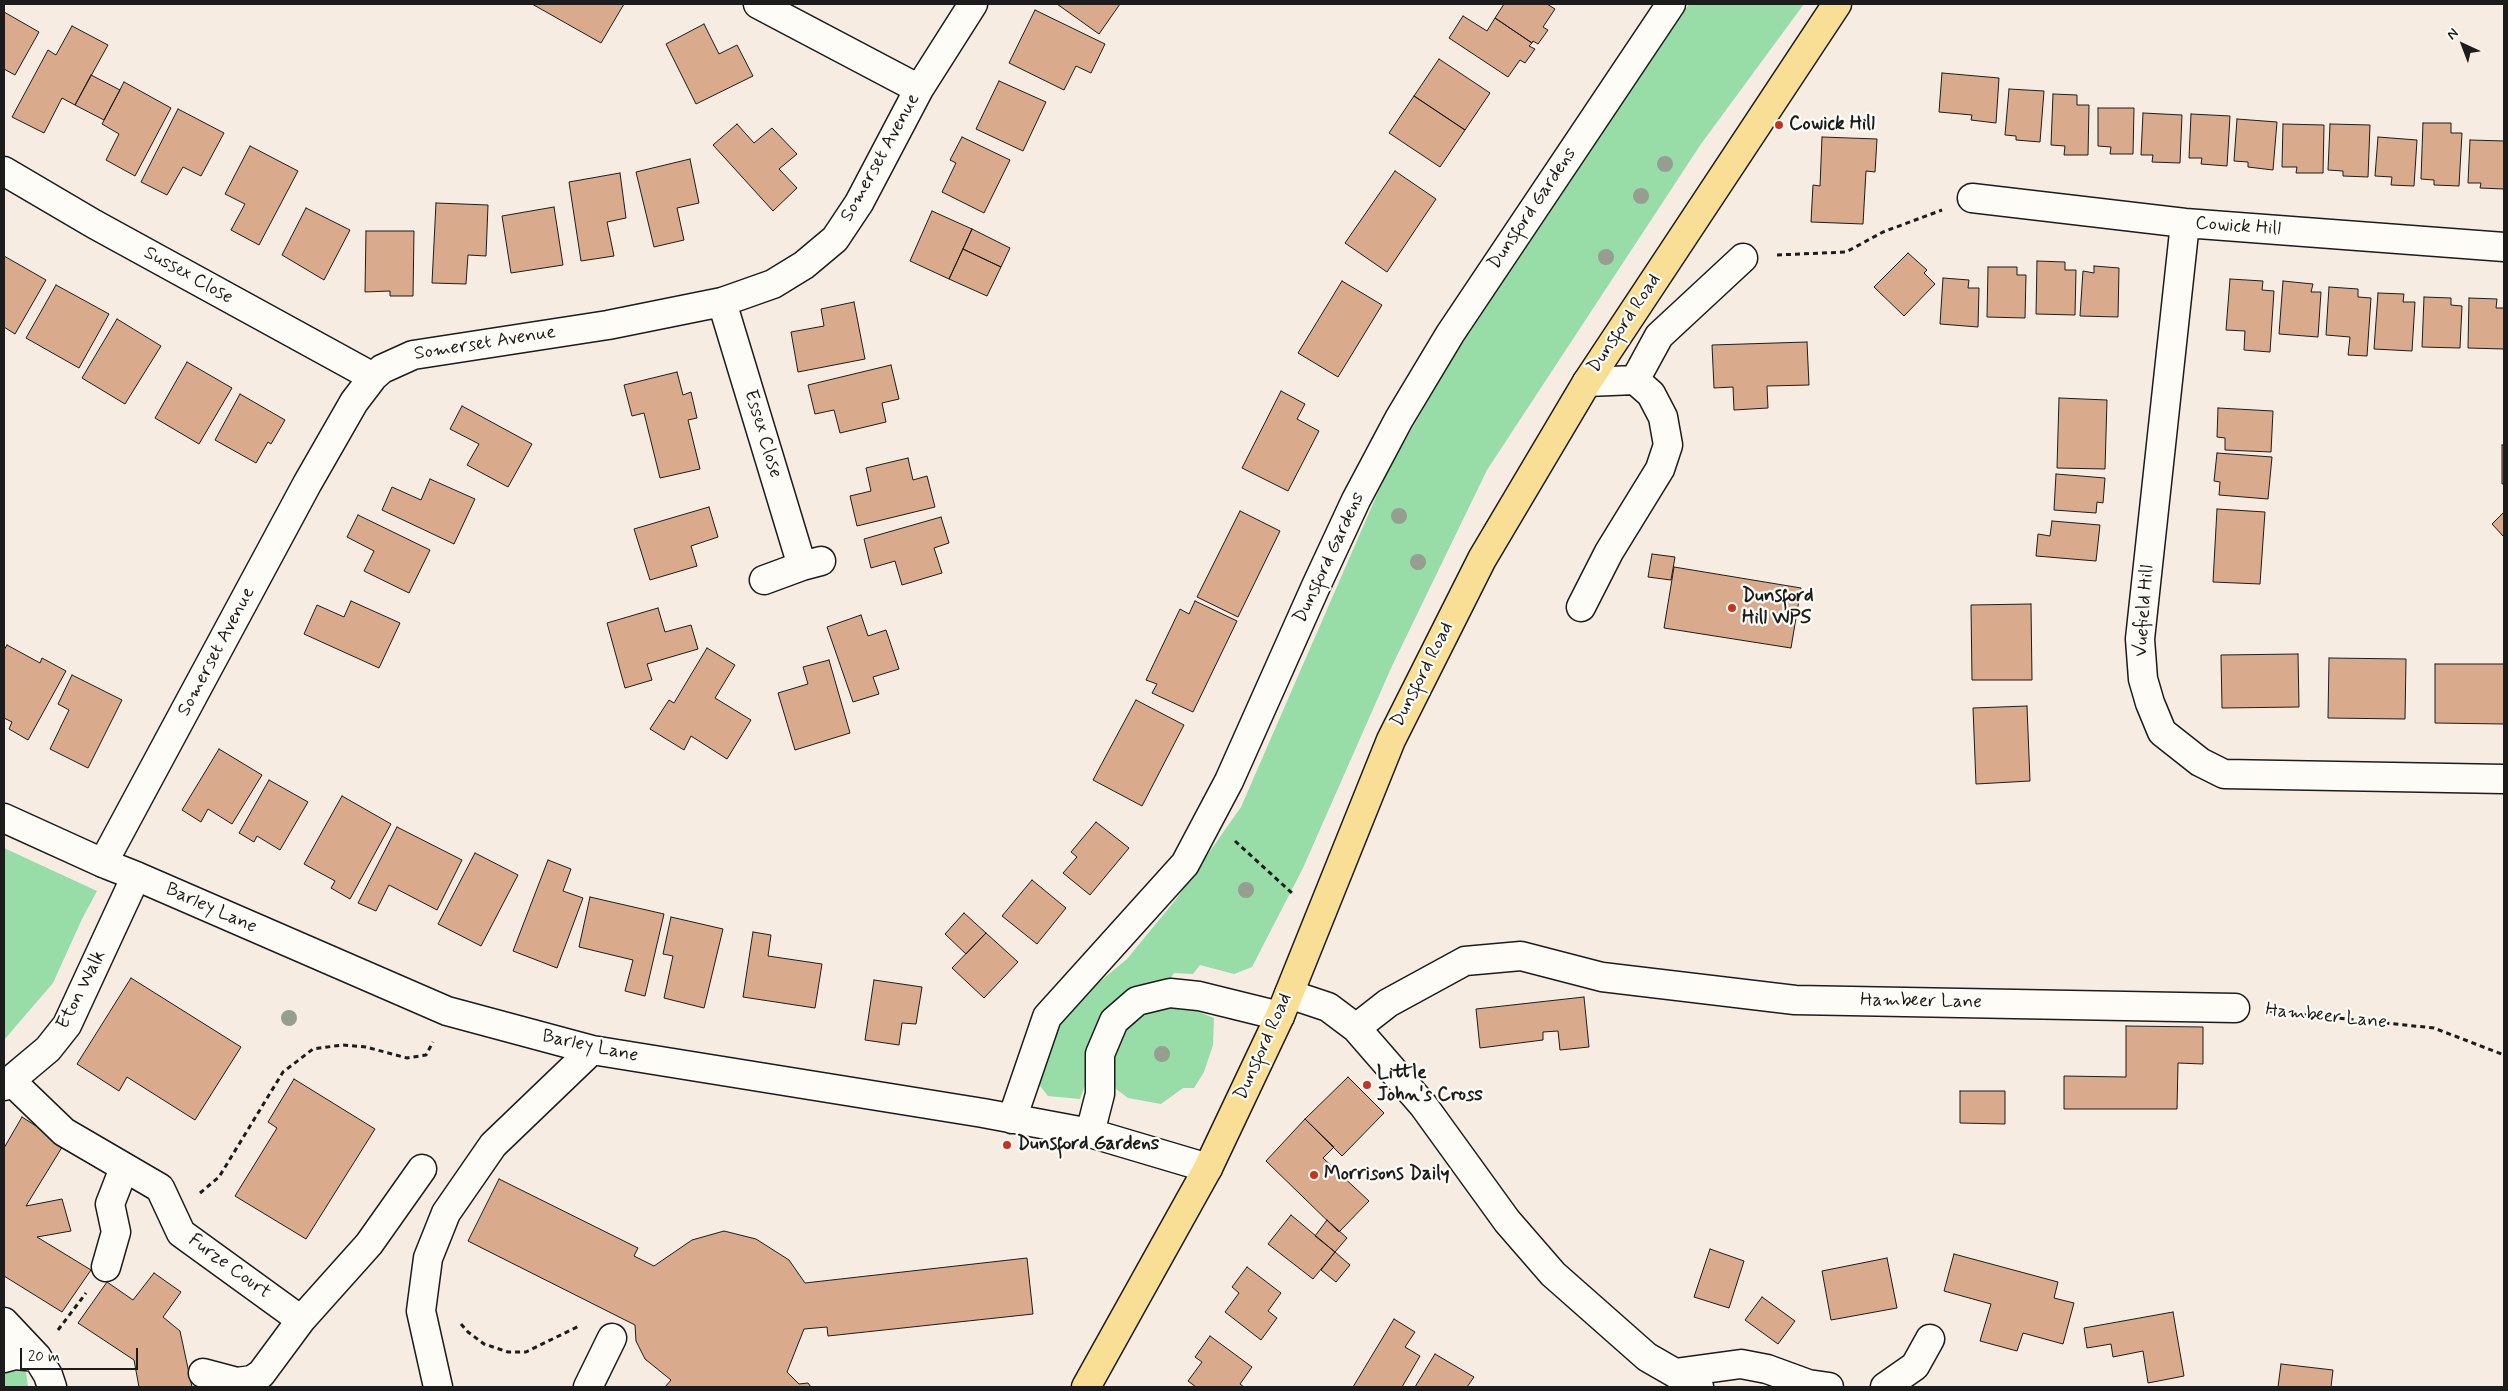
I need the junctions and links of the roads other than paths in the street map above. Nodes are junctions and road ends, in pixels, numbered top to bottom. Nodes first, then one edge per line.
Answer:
1 (758, 4) edge
2 (973, 4) edge
3 (1671, 4) edge
4 (1837, 4) edge
5 (919, 89) junction
6 (4, 171) edge
7 (1972, 198) road end
8 (2185, 223) junction
9 (2504, 247) edge
10 (1743, 258) road end
11 (722, 302) junction
12 (373, 377) junction
13 (1635, 380) junction
14 (1587, 382) junction
15 (764, 580) dead end
16 (1581, 607) dead end
17 (2504, 779) edge
18 (4, 818) edge
19 (103, 863) junction
20 (136, 876) junction
21 (1284, 1005) junction
22 (2235, 1008) road end
23 (1356, 1028) junction
24 (592, 1050) junction
25 (7, 1083) edge
26 (1012, 1119) junction
27 (1090, 1133) junction
28 (124, 1168) junction
29 (1208, 1168) junction
30 (422, 1169) dead end
31 (106, 1267) road end
32 (301, 1320) junction
33 (4, 1322) edge
34 (612, 1338) road end
35 (1930, 1339) dead end
36 (37, 1357) junction
37 (4, 1358) edge
38 (204, 1373) dead end
39 (1675, 1373) junction
40 (52, 1387) edge
41 (438, 1387) edge
42 (588, 1387) edge
43 (1086, 1387) edge
44 (1699, 1387) edge
45 (1829, 1387) edge
46 (1885, 1387) edge

1 - 5 street
2 - 5 street, Somerset Avenue
3 - 26 street, Dunsford Gardens
4 - 14 main road, Dunsford Road
5 - 11 street, Somerset Avenue
6 - 12 street, Sussex Close
7 - 8 street, Cowick Hill
8 - 9 street, Cowick Hill
8 - 17 street, Vuefield Hill
10 - 13 street
11 - 12 street, Somerset Avenue
11 - 15 street, Essex Close
12 - 19 street, Somerset Avenue
13 - 14 street
13 - 16 street
14 - 21 main road, Dunsford Road
18 - 19 street, Barley Lane
19 - 20 street, Barley Lane
20 - 24 street, Barley Lane
20 - 25 street, Eton Walk
21 - 23 street
21 - 27 street
21 - 29 main road, Dunsford Road
22 - 23 street, Hambeer Lane
23 - 39 street
24 - 26 street, Barley Lane
24 - 41 street
25 - 28 street, Furze Court
26 - 27 street, Barley Lane
27 - 29 street, Barley Lane
28 - 31 street
28 - 32 street, Furze Court
29 - 43 main road, Dunsford Road
30 - 32 street
32 - 38 street
33 - 36 street
34 - 42 street
35 - 46 street
36 - 37 street
36 - 40 street
39 - 44 street
39 - 45 street

